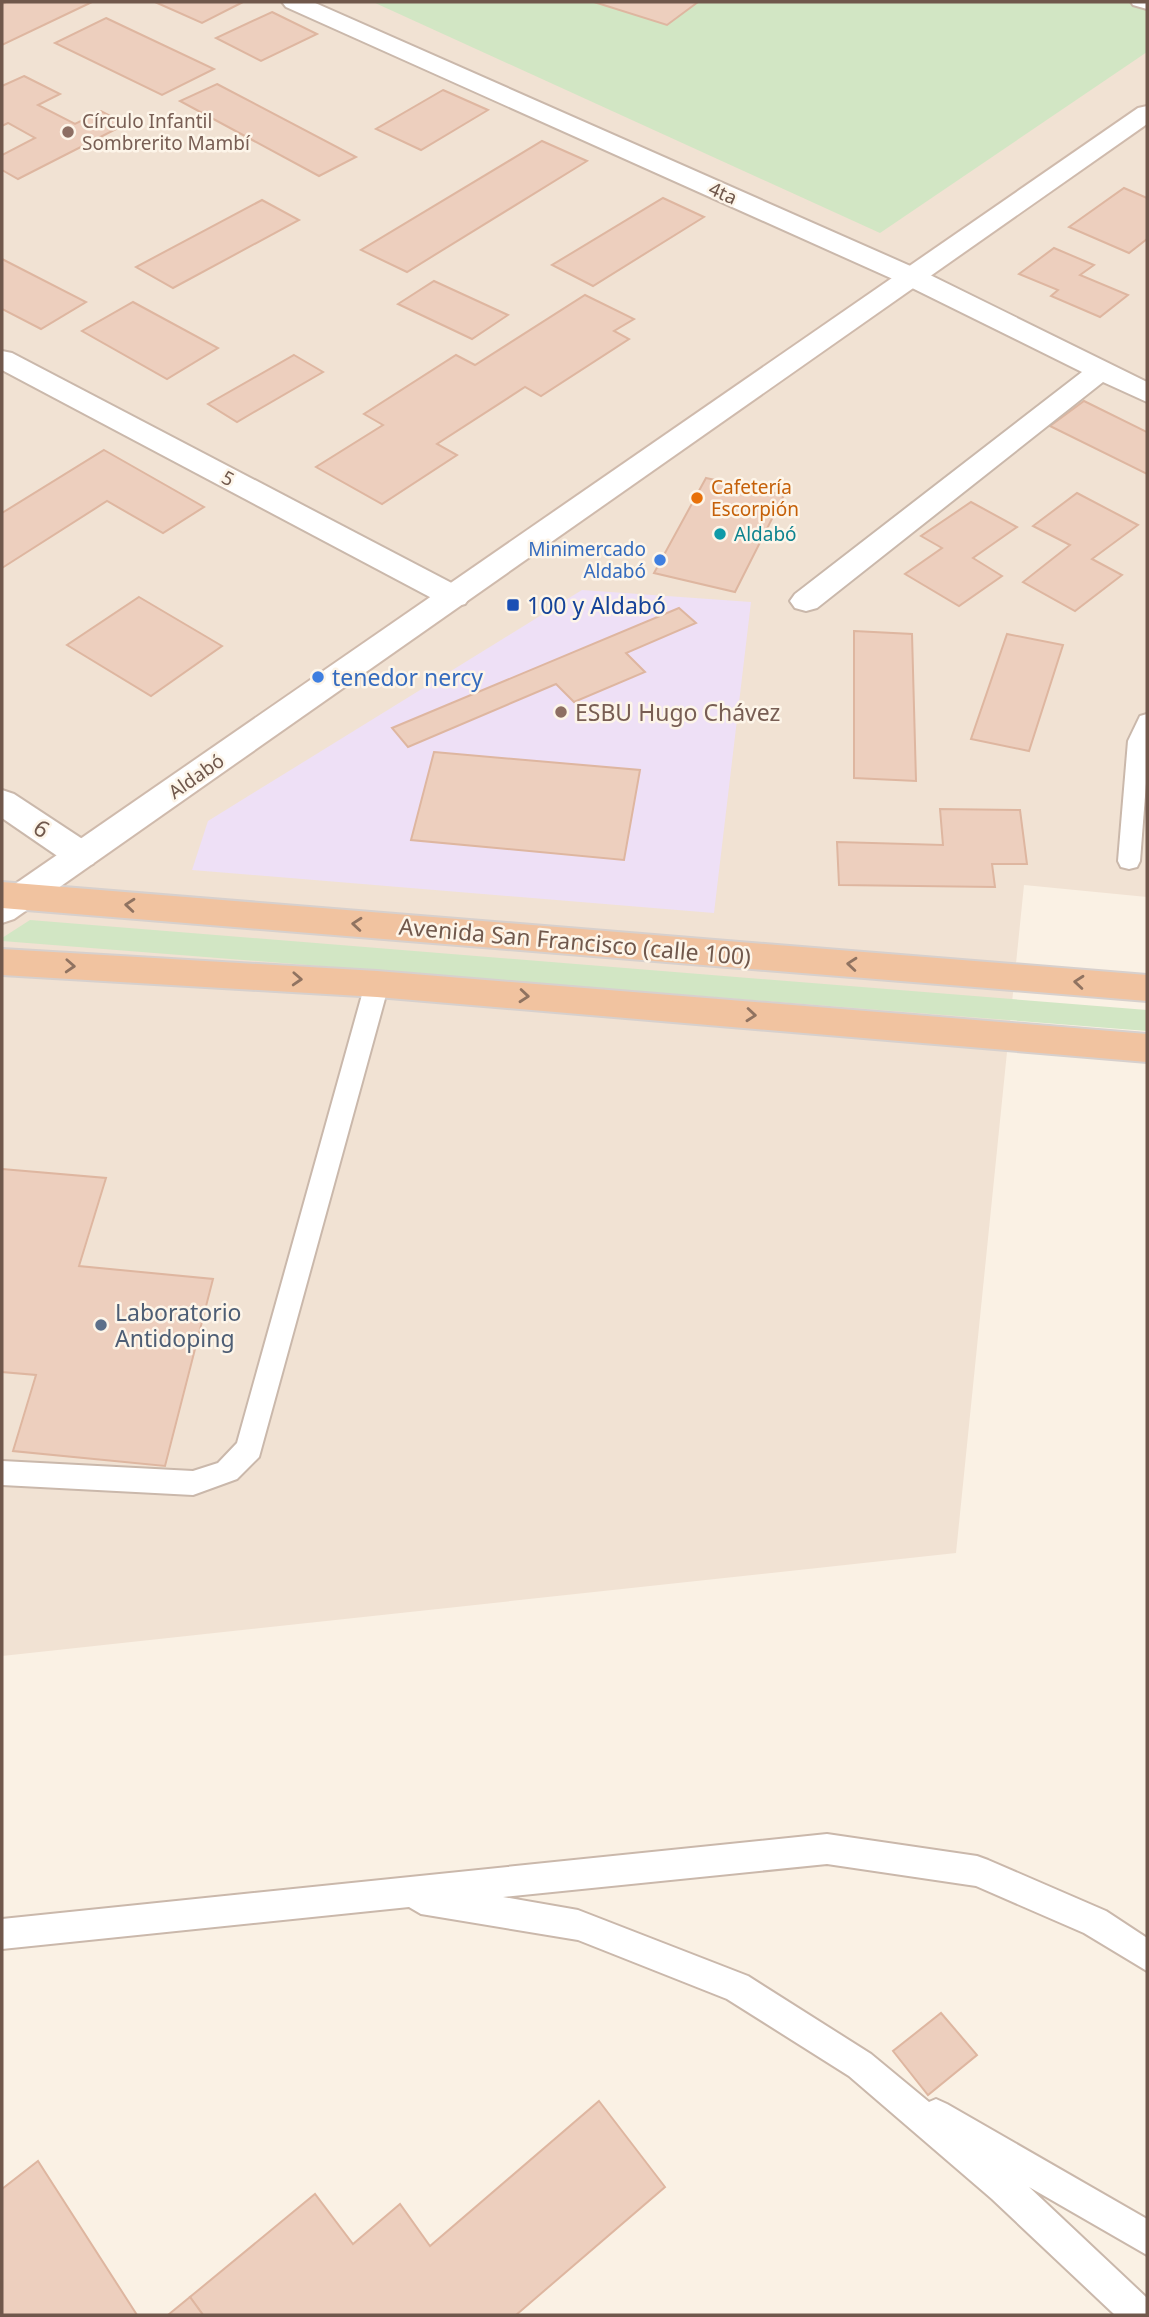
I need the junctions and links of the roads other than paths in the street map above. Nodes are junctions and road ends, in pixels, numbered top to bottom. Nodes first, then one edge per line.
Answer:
1 (294, 2) edge
2 (1138, 2) edge
3 (1147, 5) edge
4 (1147, 113) edge
5 (914, 278) junction
6 (2, 359) edge
7 (1100, 371) junction
8 (1147, 393) edge
9 (454, 597) junction
10 (806, 601) dead end
11 (1147, 721) edge
12 (2, 802) edge
13 (81, 855) junction
14 (1129, 861) dead end
15 (8, 901) edge
16 (2, 961) edge
17 (377, 984) junction
18 (1147, 988) edge
19 (1147, 1048) edge
20 (2, 1473) edge
21 (389, 1894) junction
22 (2, 1934) edge
23 (1147, 1956) edge
24 (881, 2084) junction
25 (1147, 2238) edge
26 (1140, 2315) edge

1 - 5 street, 4ta
2 - 3 lane
4 - 5 street, Aldabó
5 - 7 street, 4ta
5 - 9 street, Aldabó
6 - 9 street, 5
7 - 8 street, 4ta
7 - 10 street
9 - 13 street, Aldabó
11 - 14 lane
12 - 13 street, 6
13 - 15 street, Aldabó
18 -> 15 highway, Avenida San Francisco (calle 100)
16 -> 17 highway
17 -> 19 highway
17 - 20 lane
21 - 22 lane
21 - 23 lane
21 - 24 lane
24 - 25 lane
24 - 26 lane

